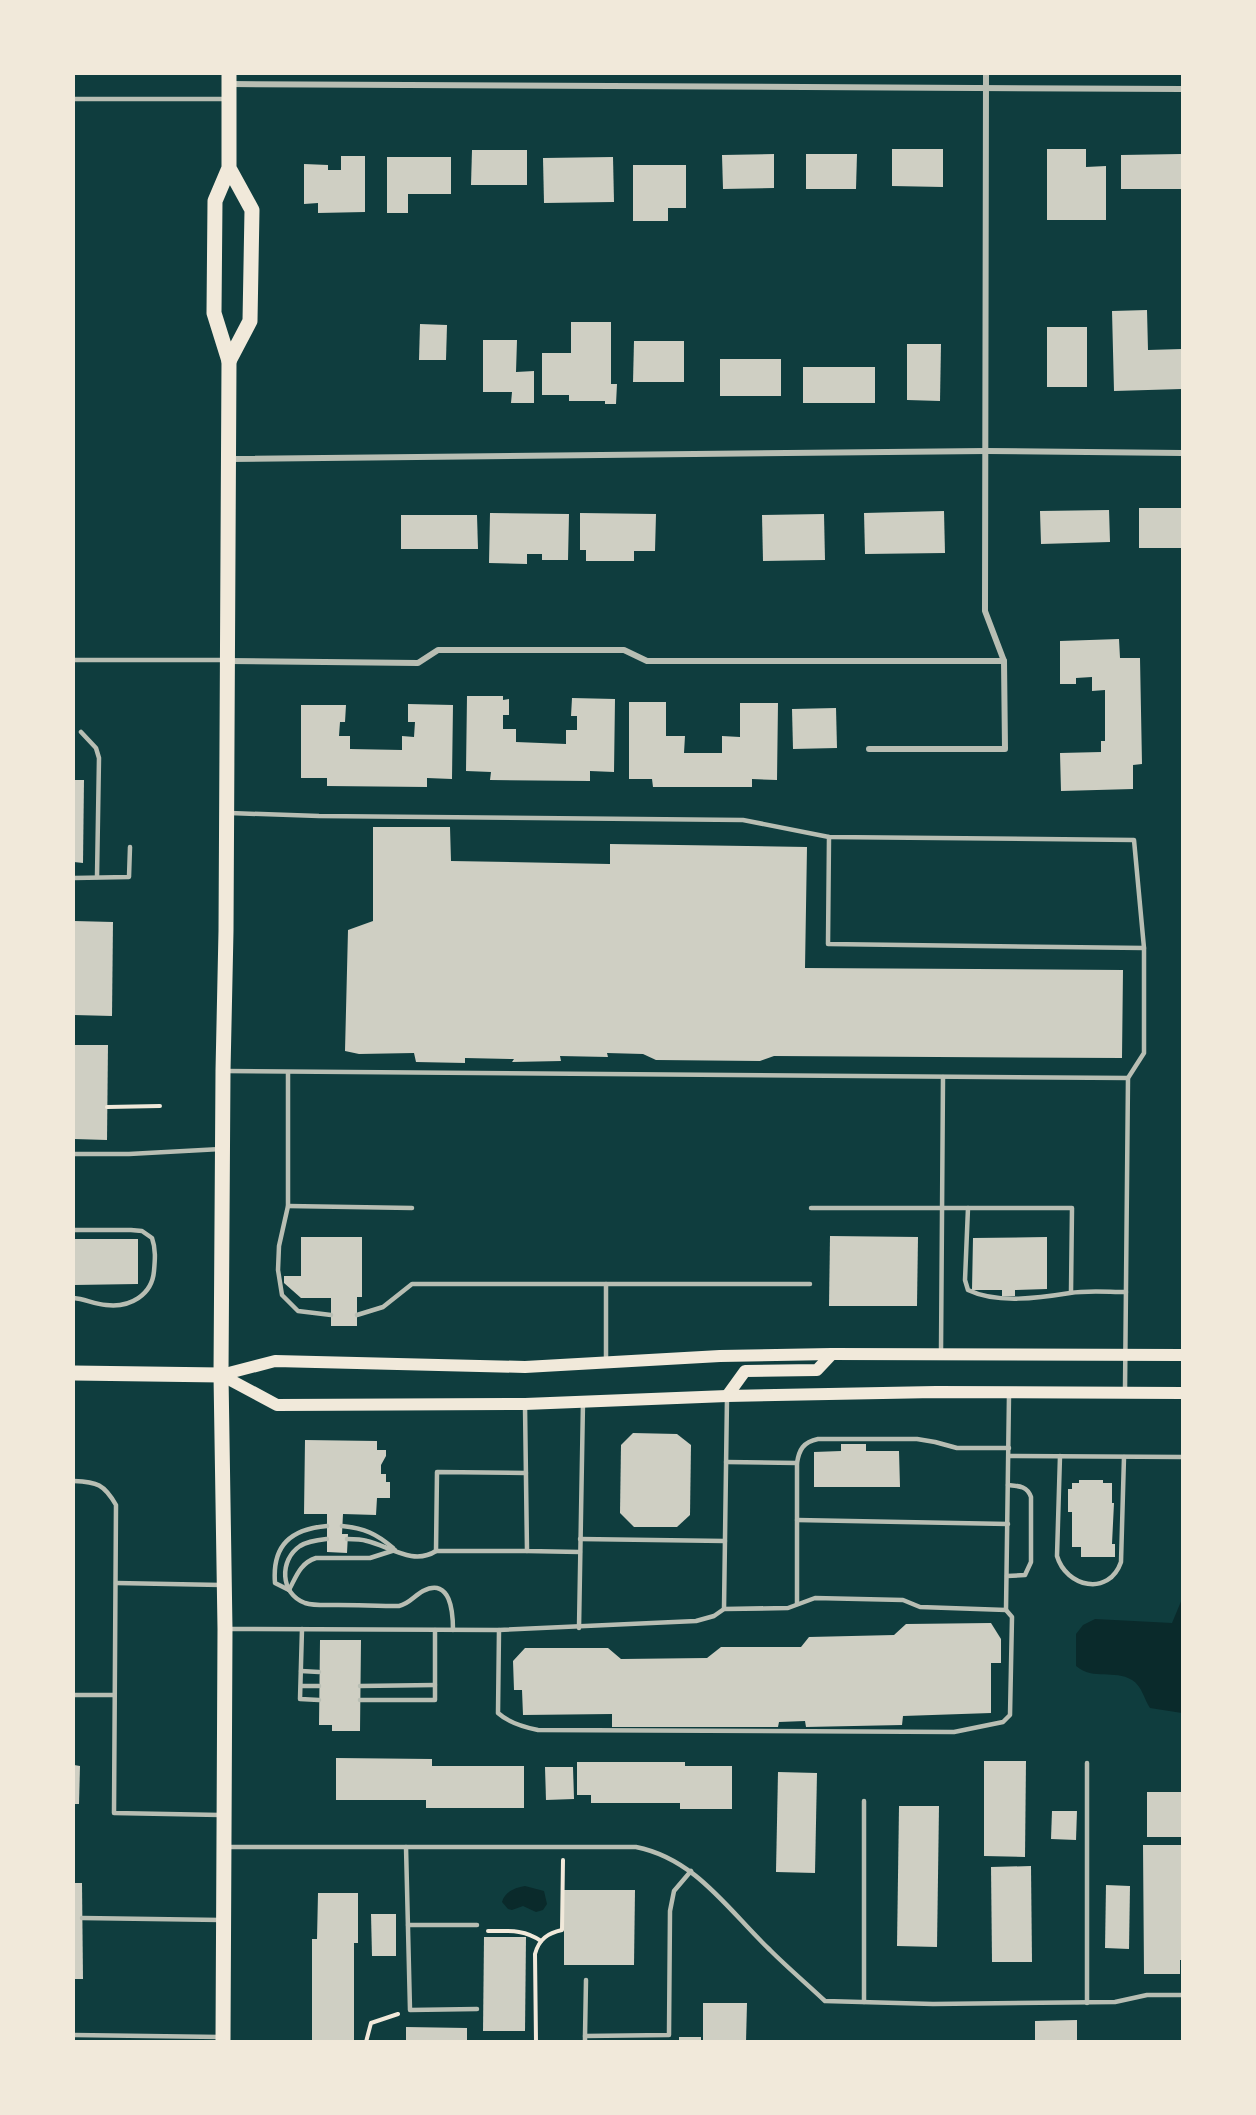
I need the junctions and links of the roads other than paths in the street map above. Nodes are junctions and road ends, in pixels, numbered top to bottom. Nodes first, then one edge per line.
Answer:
1 (986, 74) edge
2 (229, 86) edge
3 (986, 90) junction
4 (1182, 90) edge
5 (74, 99) edge
6 (229, 168) junction
7 (228, 361) junction
8 (986, 451) junction
9 (1182, 453) edge
10 (228, 459) junction
11 (74, 660) edge
12 (227, 660) junction
13 (1004, 660) junction
14 (81, 732) dead end
15 (869, 749) dead end
16 (227, 813) junction
17 (829, 837) junction
18 (130, 847) dead end
19 (74, 878) edge
20 (97, 878) junction
21 (1144, 948) junction
22 (223, 1071) junction
23 (288, 1073) junction
24 (943, 1077) junction
25 (1128, 1078) junction
26 (223, 1149) junction
27 (74, 1154) edge
28 (288, 1206) junction
29 (412, 1208) dead end
30 (811, 1208) dead end
31 (942, 1208) junction
32 (968, 1208) junction
33 (74, 1230) edge
34 (606, 1284) junction
35 (810, 1284) dead end
36 (1071, 1292) junction
37 (1126, 1292) junction
38 (74, 1298) edge
39 (331, 1315) dead end
40 (357, 1315) dead end
41 (832, 1353) junction
42 (941, 1355) junction
43 (1126, 1355) junction
44 (1182, 1355) edge
45 (606, 1361) junction
46 (74, 1373) edge
47 (222, 1375) junction
48 (1125, 1393) junction
49 (1182, 1393) edge
50 (1010, 1394) junction
51 (727, 1396) junction
52 (583, 1402) junction
53 (525, 1404) junction
54 (1009, 1448) junction
55 (1009, 1456) junction
56 (1060, 1456) junction
57 (1124, 1457) junction
58 (1182, 1457) edge
59 (726, 1462) junction
60 (797, 1463) junction
61 (526, 1473) junction
62 (74, 1481) edge
63 (1008, 1485) junction
64 (797, 1520) junction
65 (1008, 1524) junction
66 (327, 1526) dead end
67 (342, 1526) dead end
68 (327, 1539) dead end
69 (347, 1539) dead end
70 (580, 1539) junction
71 (725, 1541) junction
72 (395, 1550) junction
73 (436, 1551) junction
74 (526, 1551) junction
75 (580, 1552) junction
76 (1007, 1576) junction
77 (116, 1583) junction
78 (224, 1585) junction
79 (289, 1590) junction
80 (797, 1604) junction
81 (724, 1609) junction
82 (1006, 1610) junction
83 (579, 1628) junction
84 (225, 1629) junction
85 (302, 1629) junction
86 (435, 1630) junction
87 (453, 1630) junction
88 (499, 1630) junction
89 (301, 1671) junction
90 (319, 1672) dead end
91 (435, 1685) junction
92 (301, 1686) junction
93 (319, 1686) dead end
94 (360, 1686) dead end
95 (74, 1695) edge
96 (114, 1695) junction
97 (319, 1700) dead end
98 (360, 1700) dead end
99 (1087, 1763) dead end
100 (864, 1801) dead end
101 (224, 1815) junction
102 (224, 1847) junction
103 (406, 1847) junction
104 (691, 1871) junction
105 (82, 1918) dead end
106 (224, 1920) junction
107 (408, 1925) junction
108 (477, 1925) road end
109 (586, 1980) dead end
110 (1182, 1995) edge
111 (864, 2002) junction
112 (1087, 2003) junction
113 (477, 2009) dead end
114 (74, 2035) edge
115 (223, 2039) edge
116 (585, 2039) edge

1 - 3 street
2 - 3 street
2 - 5 lane
2 - 6 main road
3 - 4 street
3 - 8 street
6 - 7 main road
6 - 7 main road
7 - 10 main road
8 - 9 street
8 - 10 street
8 - 13 street
10 - 12 main road
11 - 12 lane
12 - 13 street
12 - 16 main road
13 - 15 street
14 - 20 lane
16 - 17 lane
16 - 22 main road
17 - 21 lane
17 - 21 lane
18 - 20 lane
19 - 20 lane
21 - 25 lane
22 - 23 lane
22 - 26 main road
23 - 24 lane
23 - 28 lane
24 - 25 lane
24 - 31 lane
25 - 37 lane
26 - 27 lane
26 - 47 main road
28 - 29 lane
28 - 39 lane
30 - 31 lane
31 - 32 lane
31 - 42 lane
32 - 36 lane
32 - 36 lane
33 - 38 lane
34 - 35 lane
34 - 40 lane
34 - 45 lane
36 - 37 lane
37 - 43 lane
41 - 42 main road
41 - 45 main road
41 - 51 main road
42 - 43 main road
43 - 44 main road
43 - 48 lane
45 - 47 main road
46 - 47 main road
47 - 53 main road
47 - 78 main road
48 - 49 main road
48 - 50 main road
50 - 51 main road
50 - 54 lane
51 - 52 main road
51 - 59 lane
52 - 53 main road
52 - 70 lane
53 - 61 lane
54 - 55 lane
54 - 60 lane
55 - 56 lane
55 - 63 lane
56 - 57 lane
56 - 57 lane
57 - 58 lane
59 - 60 lane
59 - 71 lane
60 - 64 lane
61 - 73 lane
61 - 74 lane
62 - 77 lane
63 - 65 lane
63 - 76 lane
64 - 65 lane
64 - 80 lane
65 - 76 lane
66 - 79 lane
67 - 72 lane
68 - 79 lane
69 - 72 lane
70 - 71 lane
70 - 75 lane
71 - 81 lane
72 - 73 lane
72 - 79 lane
73 - 74 lane
74 - 75 lane
75 - 83 lane
76 - 82 lane
77 - 78 lane
77 - 96 lane
78 - 84 main road
79 - 87 lane
80 - 81 lane
80 - 82 lane
81 - 83 lane
82 - 88 lane
83 - 88 lane
84 - 85 lane
84 - 101 main road
85 - 86 lane
85 - 89 lane
86 - 87 lane
86 - 91 lane
87 - 88 lane
89 - 90 lane
89 - 92 lane
91 - 94 lane
91 - 98 lane
92 - 93 lane
92 - 97 lane
95 - 96 lane
96 - 101 lane
99 - 112 lane
100 - 111 lane
101 - 102 main road
102 - 103 lane
102 - 106 main road
103 - 104 lane
103 - 107 lane
104 - 111 lane
104 - 116 lane
105 - 106 lane
106 - 115 main road
107 - 108 lane
107 - 113 lane
109 - 116 lane
110 - 112 lane
111 - 112 lane
114 - 115 lane

